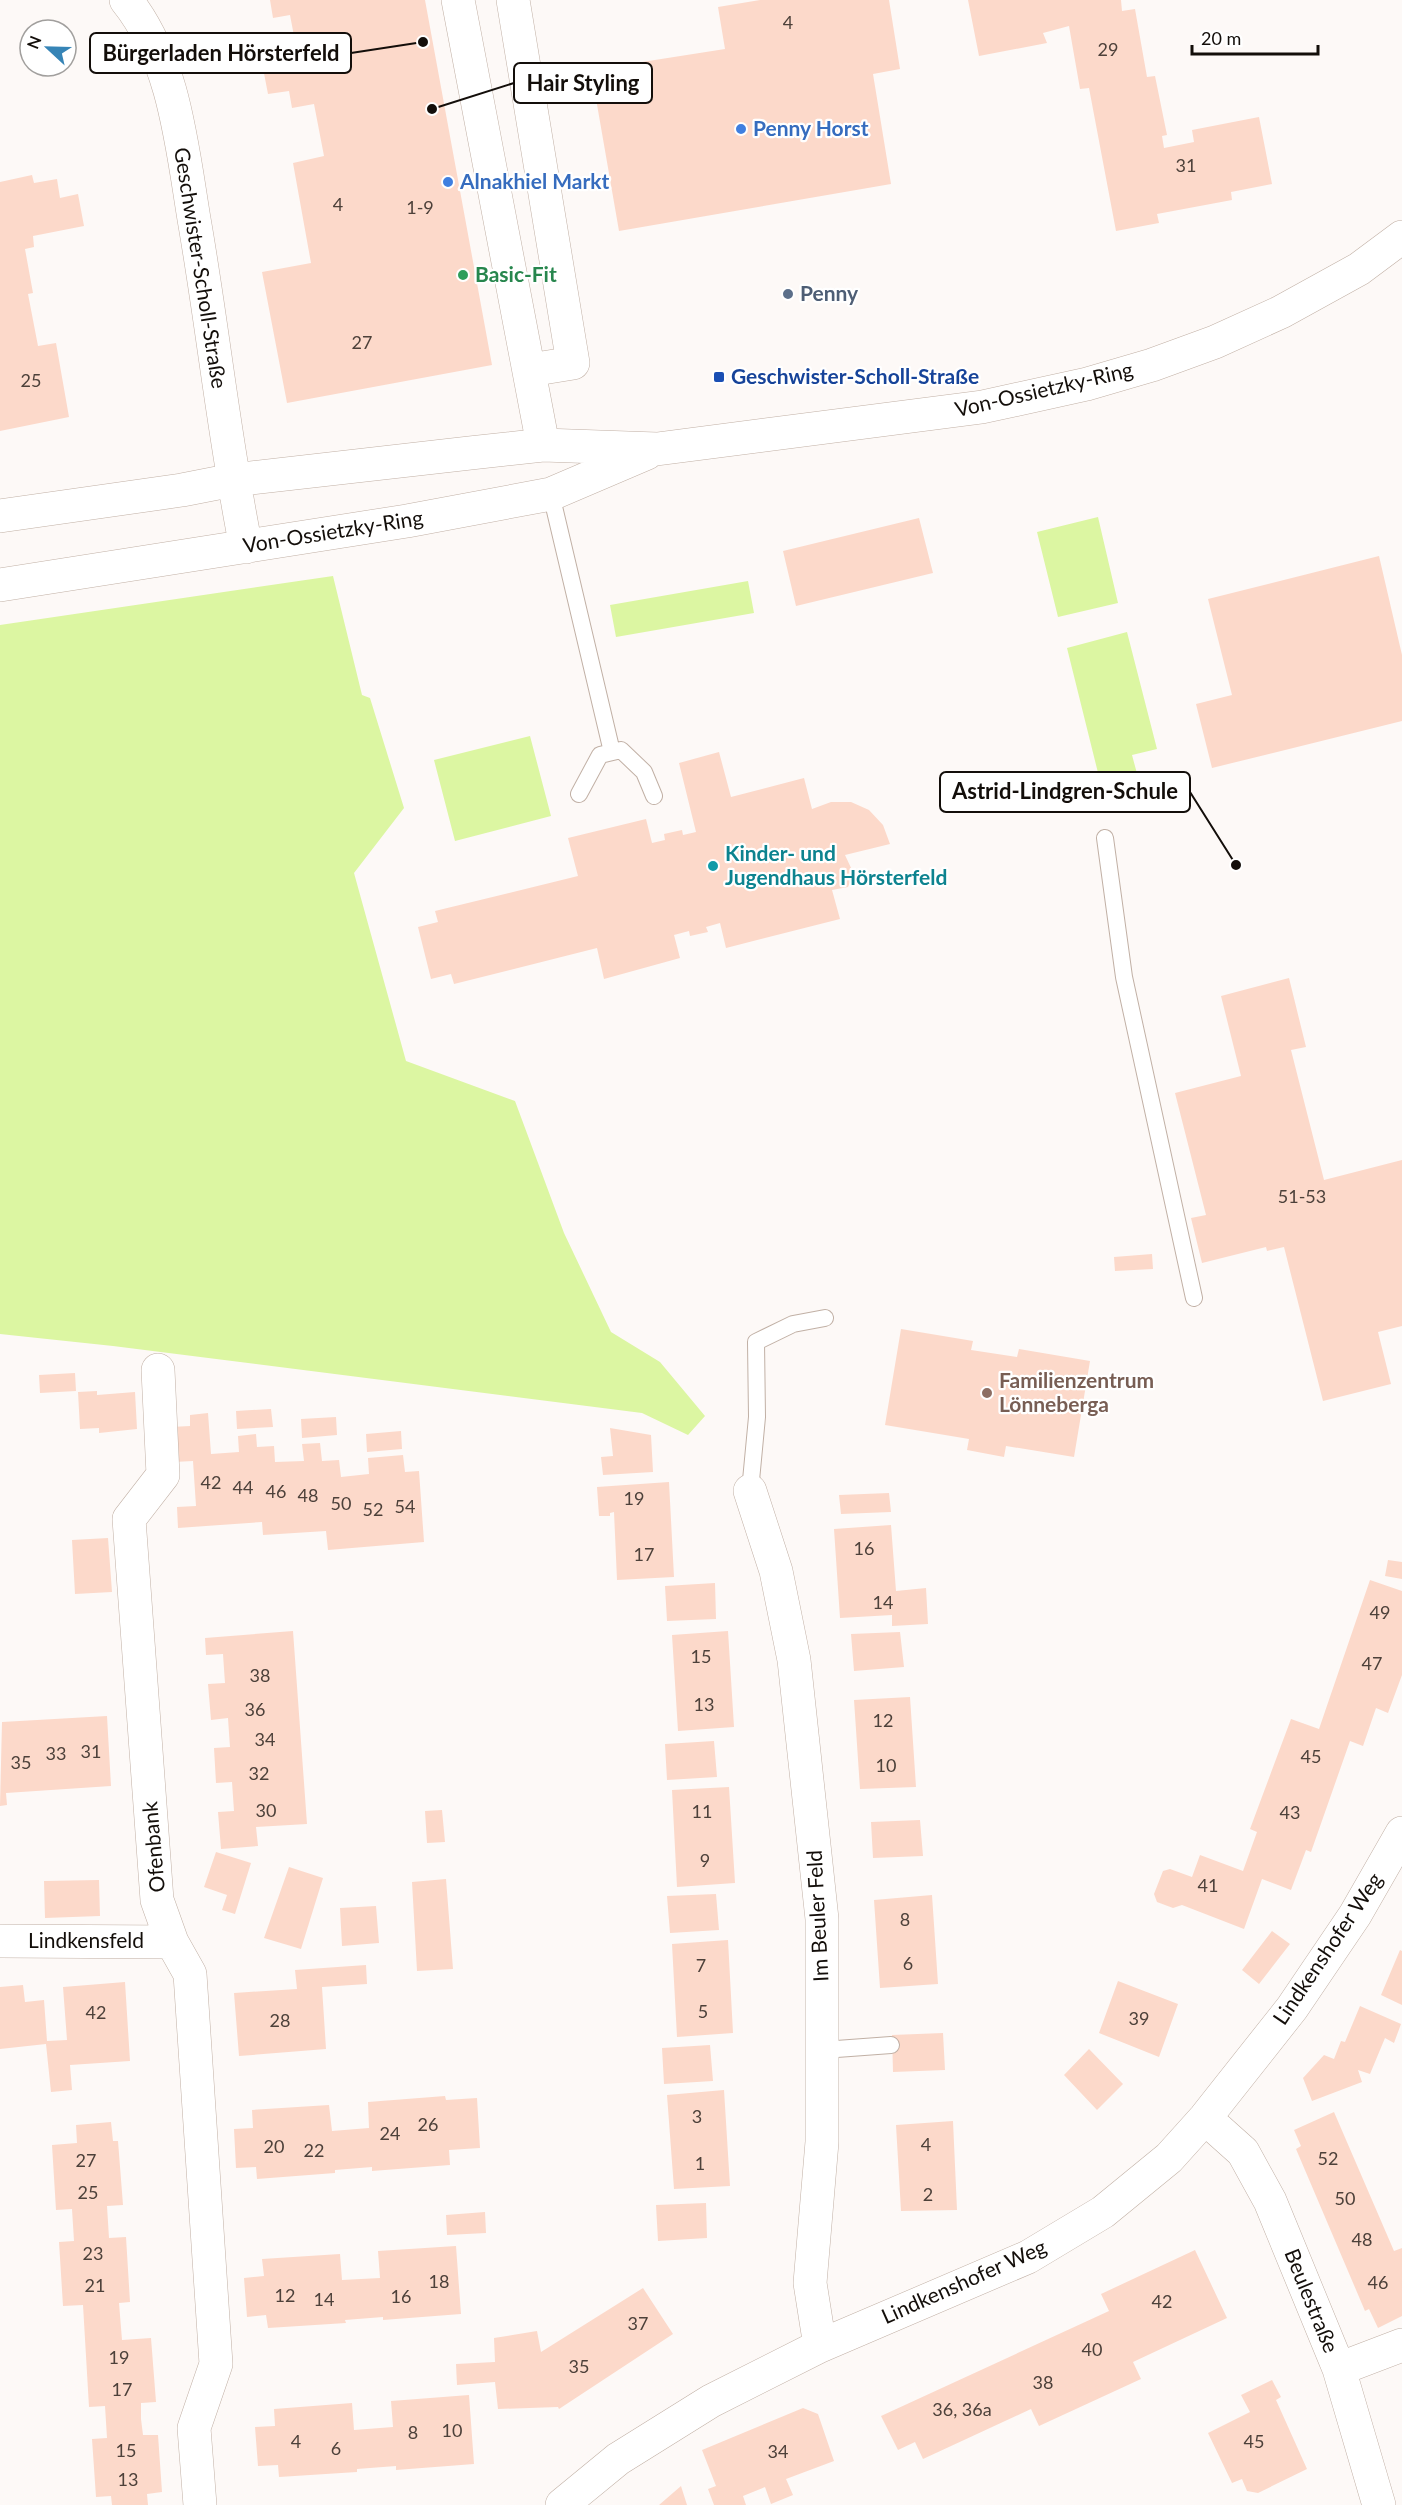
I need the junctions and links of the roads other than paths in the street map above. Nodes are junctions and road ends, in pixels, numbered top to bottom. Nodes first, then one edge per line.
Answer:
1 (126, 0) edge
2 (458, 0) edge
3 (513, 0) edge
4 (1402, 237) edge
5 (530, 370) junction
6 (543, 445) junction
7 (657, 449) junction
8 (232, 480) junction
9 (551, 494) junction
10 (0, 516) edge
11 (246, 547) junction
12 (0, 585) edge
13 (612, 752) junction
14 (579, 794) dead end
15 (654, 796) dead end
16 (1105, 838) dead end
17 (1194, 1298) dead end
18 (825, 1318) dead end
19 (158, 1370) dead end
20 (750, 1491) joint
21 (1402, 1833) edge
22 (0, 1941) edge
23 (172, 1942) junction
24 (891, 2045) dead end
25 (823, 2050) junction
26 (1205, 2118) junction
27 (1402, 2345) edge
28 (820, 2346) junction
29 (1339, 2369) junction
30 (200, 2505) edge
31 (562, 2505) edge
32 (1379, 2505) edge

1 - 8 street, Geschwister-Scholl-Straße
2 - 5 street
3 - 5 street
4 - 7 street, Von-Ossietzky-Ring
5 - 6 street
6 - 7 street, Von-Ossietzky-Ring
6 - 8 street, Von-Ossietzky-Ring
7 - 9 street, Von-Ossietzky-Ring
8 - 10 street, Von-Ossietzky-Ring
8 - 11 street, Geschwister-Scholl-Straße
9 - 11 street, Von-Ossietzky-Ring
9 - 13 lane
11 - 12 street, Von-Ossietzky-Ring
13 - 14 lane
13 - 15 lane
16 - 17 lane
18 - 20 lane
19 - 23 street, Ofenbank
20 - 25 street, Im Beuler Feld
21 - 26 street, Lindkenshofer Weg
22 - 23 street, Lindkensfeld
23 - 30 street, Ofenbank
24 - 25 lane
25 - 28 street, Im Beuler Feld
26 - 28 street, Lindkenshofer Weg
26 - 29 street, Beulestraße
27 - 29 street
28 - 31 street, Lindkenshofer Weg
29 - 32 street, Beulestraße

